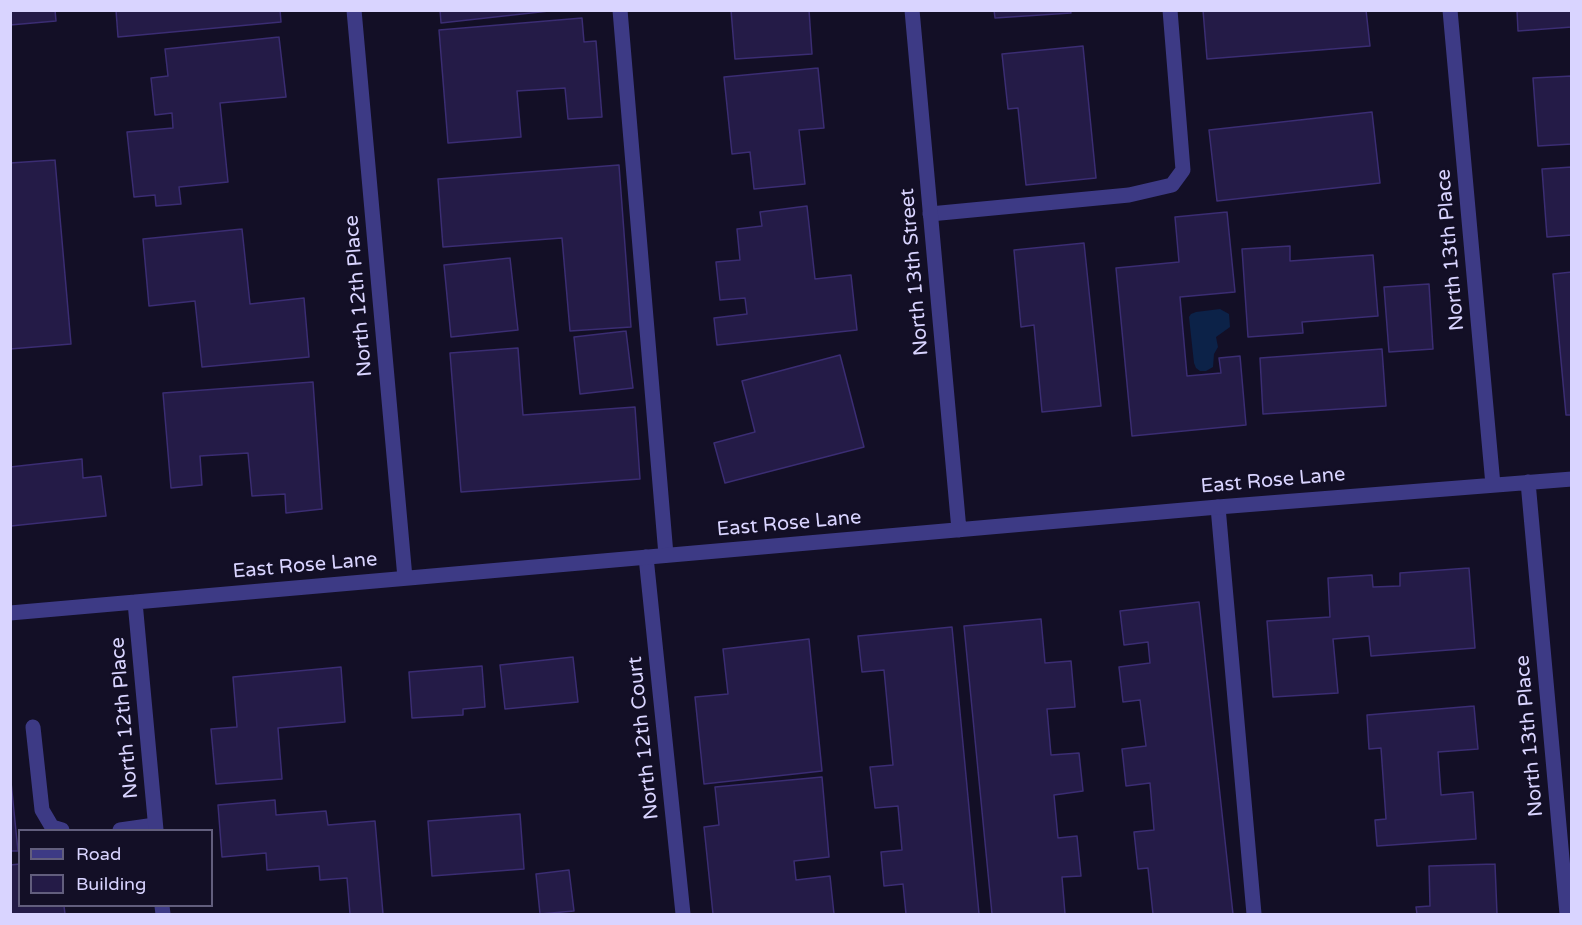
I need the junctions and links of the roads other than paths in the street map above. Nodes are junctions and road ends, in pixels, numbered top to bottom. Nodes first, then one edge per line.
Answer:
1 (354, 10) edge
2 (620, 10) edge
3 (912, 10) edge
4 (1170, 10) edge
5 (1450, 10) edge
6 (930, 214) junction
7 (1572, 479) edge
8 (1528, 482) junction
9 (1493, 485) junction
10 (1218, 507) junction
11 (959, 530) junction
12 (666, 555) junction
13 (646, 557) junction
14 (405, 578) junction
15 (135, 602) junction
16 (10, 613) edge
17 (33, 727) dead end
18 (155, 828) edge
19 (57, 829) edge
20 (683, 915) edge
21 (1254, 915) edge
22 (1567, 915) edge

1 - 14 street, North 12th Place
2 - 12 street
3 - 6 street, North 13th Street
4 - 6 street
5 - 9 street, North 13th Place
6 - 11 street, North 13th Street
7 - 8 street, East Rose Lane
8 - 9 street, East Rose Lane
8 - 22 street, North 13th Place
9 - 10 street, East Rose Lane
10 - 11 street, East Rose Lane
10 - 21 street
11 - 12 street, East Rose Lane
12 - 13 street, East Rose Lane
13 - 14 street, East Rose Lane
13 - 20 street, North 12th Court
14 - 15 street, East Rose Lane
15 - 16 street, East Rose Lane
15 - 18 street, North 12th Place
17 - 19 street

